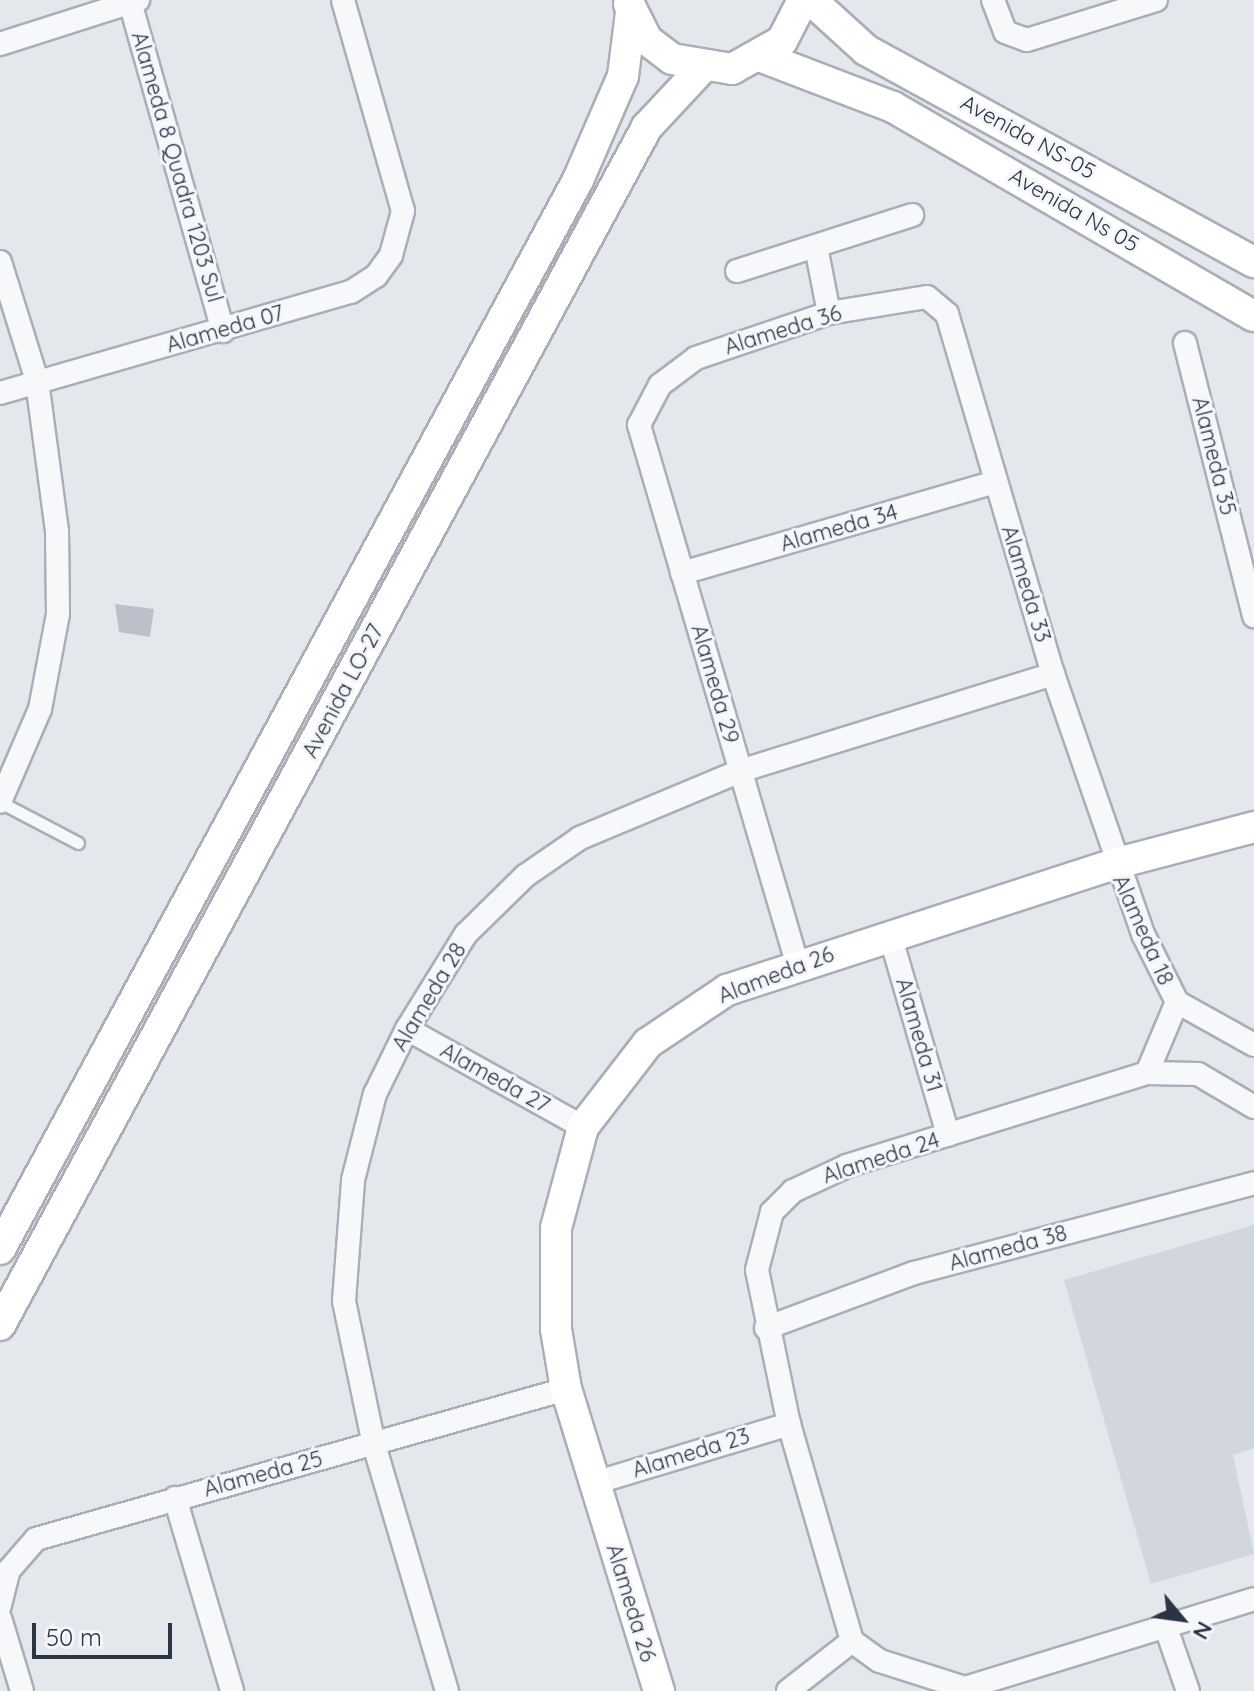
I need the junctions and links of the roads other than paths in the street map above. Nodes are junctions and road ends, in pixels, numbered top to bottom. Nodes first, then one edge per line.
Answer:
1 (343, 0) edge
2 (803, 0) edge
3 (811, 0) edge
4 (993, 0) edge
5 (1156, 0) edge
6 (134, 1) edge
7 (629, 6) edge
8 (0, 44) edge
9 (762, 57) junction
10 (701, 69) junction
11 (912, 215) dead end
12 (816, 247) junction
13 (0, 262) edge
14 (1254, 262) edge
15 (737, 271) dead end
16 (940, 304) joint
17 (829, 313) junction
18 (1254, 316) edge
19 (223, 331) junction
20 (1185, 343) dead end
21 (37, 381) junction
22 (0, 393) edge
23 (644, 406) joint
24 (995, 482) junction
25 (682, 573) junction
26 (1254, 616) edge
27 (1053, 674) junction
28 (740, 771) junction
29 (0, 802) edge
30 (1254, 827) edge
31 (78, 843) dead end
32 (1114, 864) junction
33 (890, 935) junction
34 (797, 963) junction
35 (1177, 1002) junction
36 (407, 1029) junction
37 (1254, 1045) edge
38 (1147, 1073) junction
39 (1254, 1107) edge
40 (583, 1127) junction
41 (948, 1135) junction
42 (1254, 1183) edge
43 (0, 1249) edge
44 (0, 1325) edge
45 (766, 1328) junction
46 (566, 1389) junction
47 (789, 1424) junction
48 (374, 1445) junction
49 (594, 1483) junction
50 (175, 1498) junction
51 (1254, 1599) edge
52 (0, 1605) edge
53 (0, 1618) edge
54 (1165, 1625) junction
55 (852, 1641) junction
56 (965, 1690) edge
57 (22, 1691) edge
58 (232, 1691) edge
59 (447, 1691) edge
60 (659, 1691) edge
61 (788, 1691) edge
62 (1188, 1691) edge

1 - 19 street, Alameda 07
2 - 9 street
3 - 14 street, Avenida NS-05
4 - 5 street
6 - 8 street
6 - 19 street, Alameda 8 Quadra 1203 Sul
7 - 10 street
7 - 43 street, Avenida LO-27
9 - 10 street
9 - 18 street, Avenida Ns 05
10 - 44 street, Avenida LO-27
11 - 12 street
12 - 15 street
12 - 17 street
13 - 21 street
16 - 17 street, Alameda 36
16 - 24 street, Alameda 33
17 - 23 street, Alameda 36
19 - 21 street, Alameda 07
20 - 26 street, Alameda 35
21 - 22 street, Alameda 07
21 - 29 street
23 - 25 street, Alameda 29
24 - 25 street, Alameda 34
24 - 27 street, Alameda 33
25 - 28 street, Alameda 29
27 - 28 street, Alameda 28
27 - 32 street, Alameda 33
28 - 34 street, Alameda 29
28 - 36 street, Alameda 28
29 - 31 lane
30 - 32 street, Alameda 26
32 - 33 street, Alameda 26
32 - 35 street, Alameda 18
33 - 34 street, Alameda 26
33 - 41 street, Alameda 31
34 - 40 street, Alameda 26
35 - 37 street, Alameda 18
35 - 38 street
36 - 40 street, Alameda 27
36 - 48 street, Alameda 28
38 - 39 street, Alameda 24
38 - 41 street, Alameda 24
40 - 46 street, Alameda 26
41 - 45 street, Alameda 24
42 - 45 street, Alameda 38
45 - 47 street, Alameda 24
46 - 48 street, Alameda 25
46 - 49 street, Alameda 26
47 - 49 street, Alameda 23
47 - 55 street, Alameda 24
48 - 50 street, Alameda 25
48 - 59 street, Alameda 28
49 - 60 street, Alameda 26
50 - 52 street, Alameda 25
50 - 58 street
51 - 54 street
53 - 57 street
54 - 56 street
54 - 62 street
55 - 56 street
55 - 61 street

